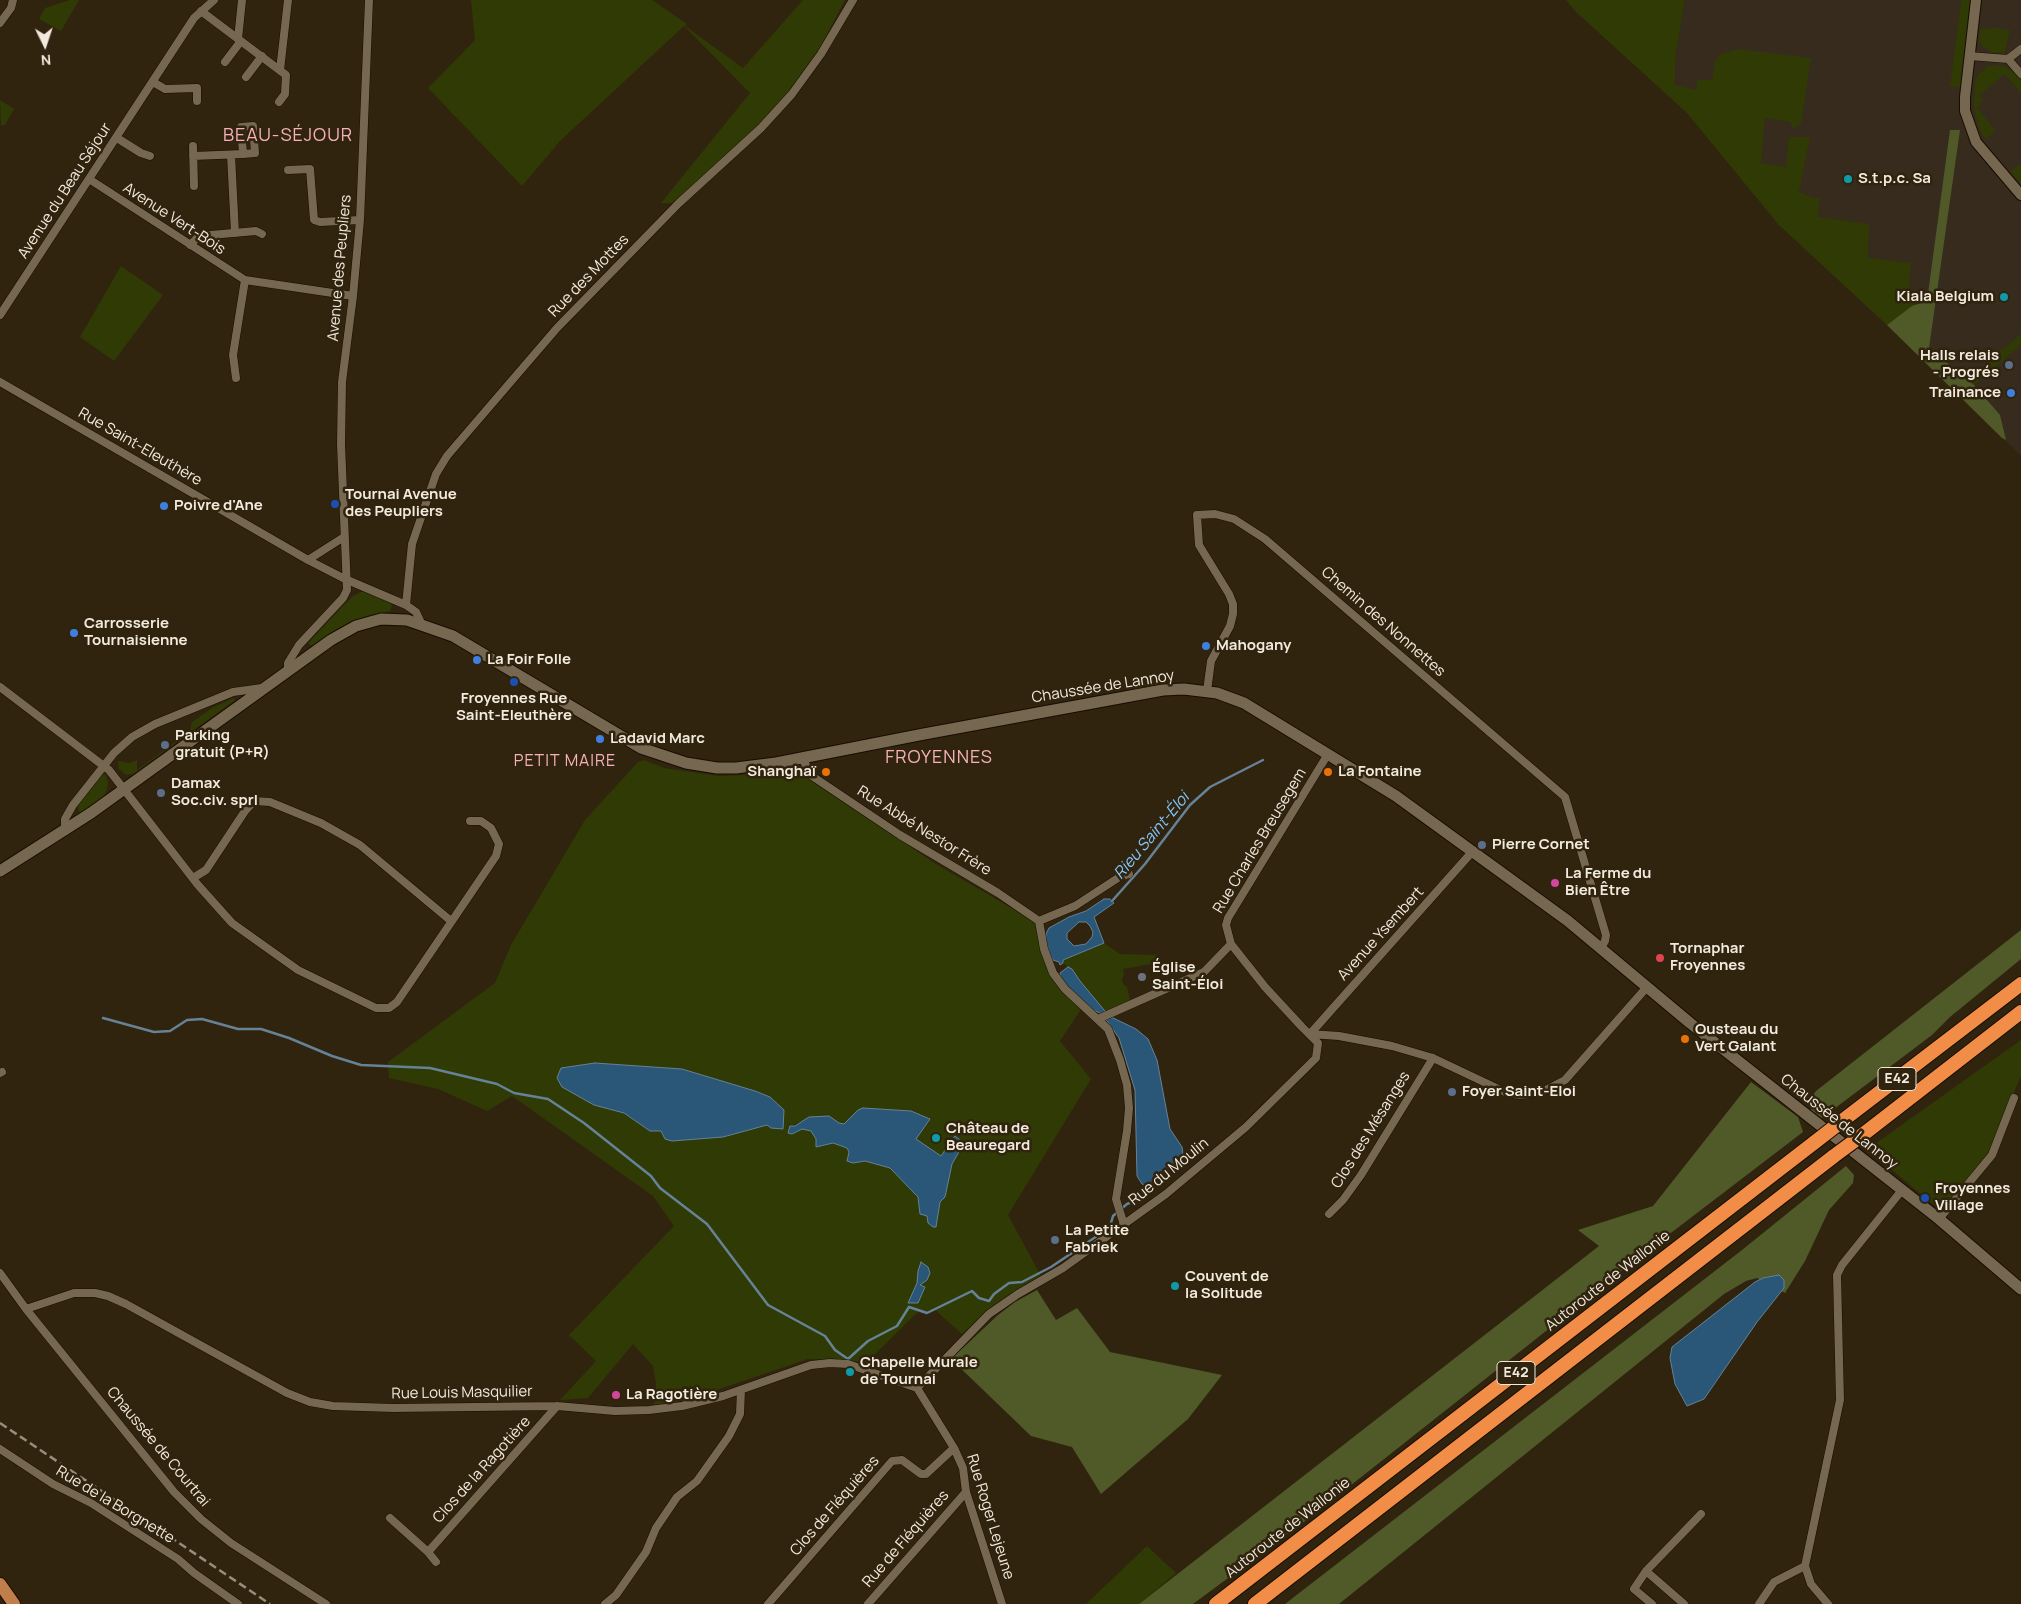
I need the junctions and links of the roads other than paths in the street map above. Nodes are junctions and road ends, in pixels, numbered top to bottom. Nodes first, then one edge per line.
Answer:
1 (13, 0) edge
2 (214, 0) edge
3 (242, 0) edge
4 (288, 0) edge
5 (370, 0) edge
6 (853, 0) edge
7 (1976, 0) edge
8 (201, 11) junction
9 (0, 23) edge
10 (239, 40) junction
11 (2021, 49) edge
12 (262, 56) junction
13 (1969, 56) junction
14 (2008, 59) junction
15 (225, 62) dead end
16 (280, 70) junction
17 (2021, 74) edge
18 (246, 77) dead end
19 (153, 82) junction
20 (198, 101) dead end
21 (279, 102) dead end
22 (117, 138) junction
23 (193, 146) dead end
24 (243, 154) dead end
25 (231, 155) junction
26 (150, 156) dead end
27 (193, 156) junction
28 (288, 170) dead end
29 (89, 179) junction
30 (194, 186) dead end
31 (2021, 195) edge
32 (360, 220) junction
33 (235, 233) junction
34 (262, 234) dead end
35 (190, 245) junction
36 (245, 280) junction
37 (353, 296) junction
38 (0, 315) edge
39 (236, 378) dead end
40 (0, 382) edge
41 (344, 538) junction
42 (308, 560) junction
43 (345, 579) junction
44 (406, 605) junction
45 (421, 623) junction
46 (288, 670) junction
47 (0, 687) edge
48 (264, 688) junction
49 (1207, 691) junction
50 (1328, 754) junction
51 (802, 758) junction
52 (104, 765) junction
53 (125, 789) junction
54 (470, 820) dead end
55 (65, 831) junction
56 (1472, 852) junction
57 (0, 870) edge
58 (1129, 874) dead end
59 (193, 878) junction
60 (451, 921) junction
61 (1039, 921) junction
62 (1231, 944) junction
63 (1601, 948) junction
64 (2021, 984) edge
65 (1647, 987) junction
66 (2021, 1012) edge
67 (2021, 1017) edge
68 (1099, 1018) junction
69 (2008, 1023) junction
70 (1310, 1034) junction
71 (1433, 1058) junction
72 (2014, 1098) dead end
73 (1902, 1190) junction
74 (1328, 1214) dead end
75 (1939, 1219) junction
76 (1124, 1226) junction
77 (0, 1273) edge
78 (2021, 1289) edge
79 (26, 1309) junction
80 (917, 1388) junction
81 (740, 1390) junction
82 (557, 1406) junction
83 (954, 1448) junction
84 (0, 1449) edge
85 (966, 1492) junction
86 (1701, 1514) dead end
87 (390, 1518) dead end
88 (428, 1552) junction
89 (436, 1562) dead end
90 (1805, 1566) junction
91 (1646, 1571) junction
92 (0, 1584) edge
93 (14, 1604) edge
94 (238, 1604) edge
95 (326, 1604) edge
96 (605, 1604) edge
97 (768, 1604) edge
98 (868, 1604) edge
99 (1002, 1604) edge
100 (1216, 1604) edge
101 (1254, 1604) edge
102 (1652, 1604) edge
103 (1684, 1604) edge
104 (1758, 1604) edge
105 (1828, 1604) edge

1 - 9 street
2 - 8 street, Avenue du Beau Séjour
3 - 10 street
4 - 16 street
5 - 32 street, Avenue des Peupliers
6 - 44 street, Rue des Mottes
7 - 13 street
8 - 10 street
8 - 19 street, Avenue du Beau Séjour
10 - 12 street
10 - 15 street
11 - 14 street
12 - 16 street
12 - 18 street
13 - 14 street
13 - 31 street
14 - 17 street
16 - 21 street
19 - 20 street
19 - 22 street, Avenue du Beau Séjour
22 - 26 street
22 - 29 street, Avenue du Beau Séjour
23 - 27 street
24 - 25 street
25 - 27 street
25 - 33 street
27 - 30 street
28 - 32 street
29 - 35 street, Avenue Vert-Bois
29 - 38 street, Avenue du Beau Séjour
32 - 37 street, Avenue des Peupliers
33 - 34 street
33 - 35 street
35 - 36 street, Avenue Vert-Bois
36 - 37 street, Avenue Vert-Bois
36 - 39 street
37 - 41 street, Avenue des Peupliers
40 - 42 street, Rue Saint-Eleuthère
41 - 42 street
41 - 43 street, Avenue des Peupliers
42 - 43 street, Rue Saint-Eleuthère
43 - 44 street, Rue Saint-Eleuthère
43 - 46 street, Avenue des Peupliers
44 - 45 street
45 - 46 main road, Chaussée de Lannoy
45 - 51 main road, Chaussée de Lannoy
46 - 48 main road, Chaussée de Lannoy
47 - 52 street
48 - 52 street
48 - 53 main road, Chaussée de Lannoy
49 - 50 main road, Chaussée de Lannoy
49 - 51 main road, Chaussée de Lannoy
49 - 63 street, Chemin des Nonnettes
50 - 56 main road, Chaussée de Lannoy
50 - 62 street, Rue Charles Breusegem
51 - 61 street, Rue Abbé Nestor Frère
52 - 53 street
52 - 55 street
53 - 55 main road, Chaussée de Lannoy
53 - 59 street
54 - 60 street
55 - 57 main road, Chaussée de Lannoy
56 - 63 main road, Chaussée de Lannoy
56 - 70 street, Avenue Ysembert
58 - 61 street
59 - 60 street
59 - 60 street
61 - 68 street
62 - 68 street
62 - 70 street
63 - 65 main road, Chaussée de Lannoy
64 - 100 highway, Autoroute de Wallonie / E42, bridge
65 - 71 street
65 - 73 main road, Chaussée de Lannoy
66 - 69 highway, E42
67 - 69 highway
68 - 76 street
69 - 101 highway, E42, bridge
70 - 71 street
70 - 76 street, Rue du Moulin
71 - 74 street, Clos des Mésanges
72 - 75 street
73 - 75 main road, Chaussée de Lannoy
73 - 90 street
75 - 78 main road, Chaussée de Lannoy
76 - 80 street, Rue du Moulin
77 - 79 street, Chaussée de Courtrai
79 - 82 street, Rue Louis Masquilier
79 - 95 street, Chaussée de Courtrai
80 - 81 street, Rue Louis Masquilier
80 - 83 street, Rue Roger Lejeune
81 - 82 street, Rue Louis Masquilier
81 - 96 street
82 - 88 street, Clos de la Ragotière
83 - 85 street, Rue Roger Lejeune
83 - 97 street, Clos de Fléquières
84 - 94 street, Rue de la Borgnette
85 - 98 street, Rue de Fléquières
85 - 99 street, Rue Roger Lejeune
86 - 91 street
87 - 88 street
88 - 89 street
90 - 104 street
90 - 105 street
91 - 102 street
91 - 103 street
92 - 93 main road

